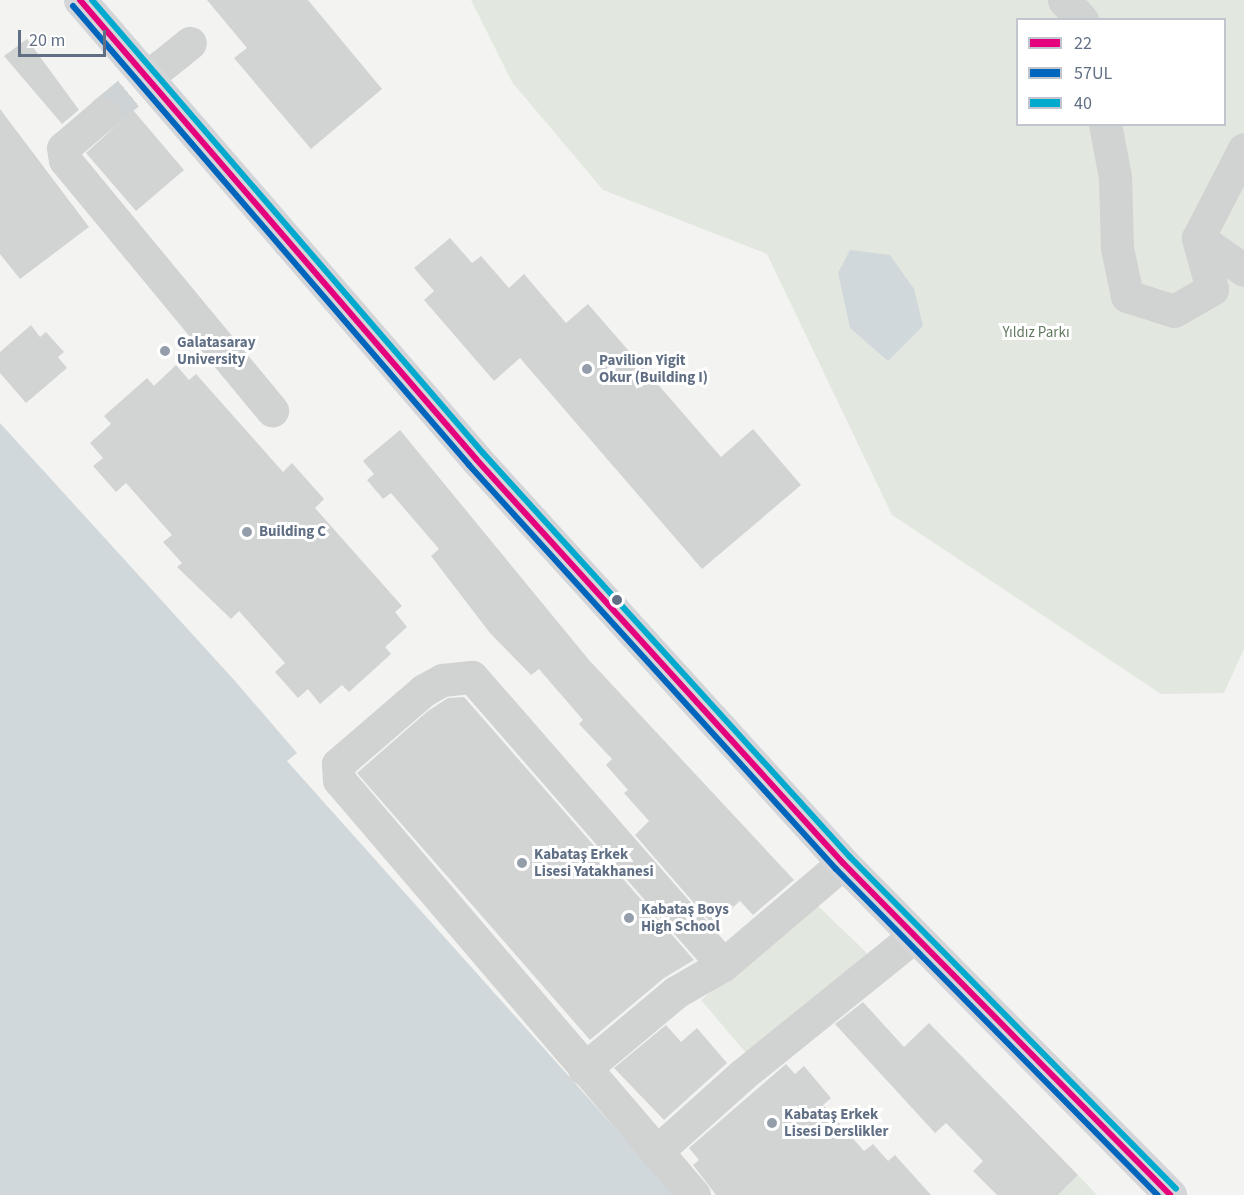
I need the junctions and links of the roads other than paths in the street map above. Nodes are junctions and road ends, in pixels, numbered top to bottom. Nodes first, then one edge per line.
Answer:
1 (80, 0) edge
2 (1064, 0) edge
3 (1080, 18) edge
4 (103, 114) tunnel mouth
5 (1105, 126) edge
6 (1244, 149) edge
7 (1198, 238) junction
8 (1244, 270) edge
9 (272, 410) dead end
10 (843, 863) junction
11 (913, 938) junction
12 (723, 965) junction
13 (584, 1069) junction
14 (656, 1152) junction
15 (694, 1195) edge
16 (1170, 1195) edge

1 - 10 main road
2 - 3 lane
4 - 9 lane
5 - 7 lane
6 - 7 lane
7 - 8 lane
10 - 11 main road
10 - 12 lane
11 - 14 lane
11 - 16 main road
12 - 13 lane
12 - 13 lane
13 - 14 lane
14 - 15 lane

